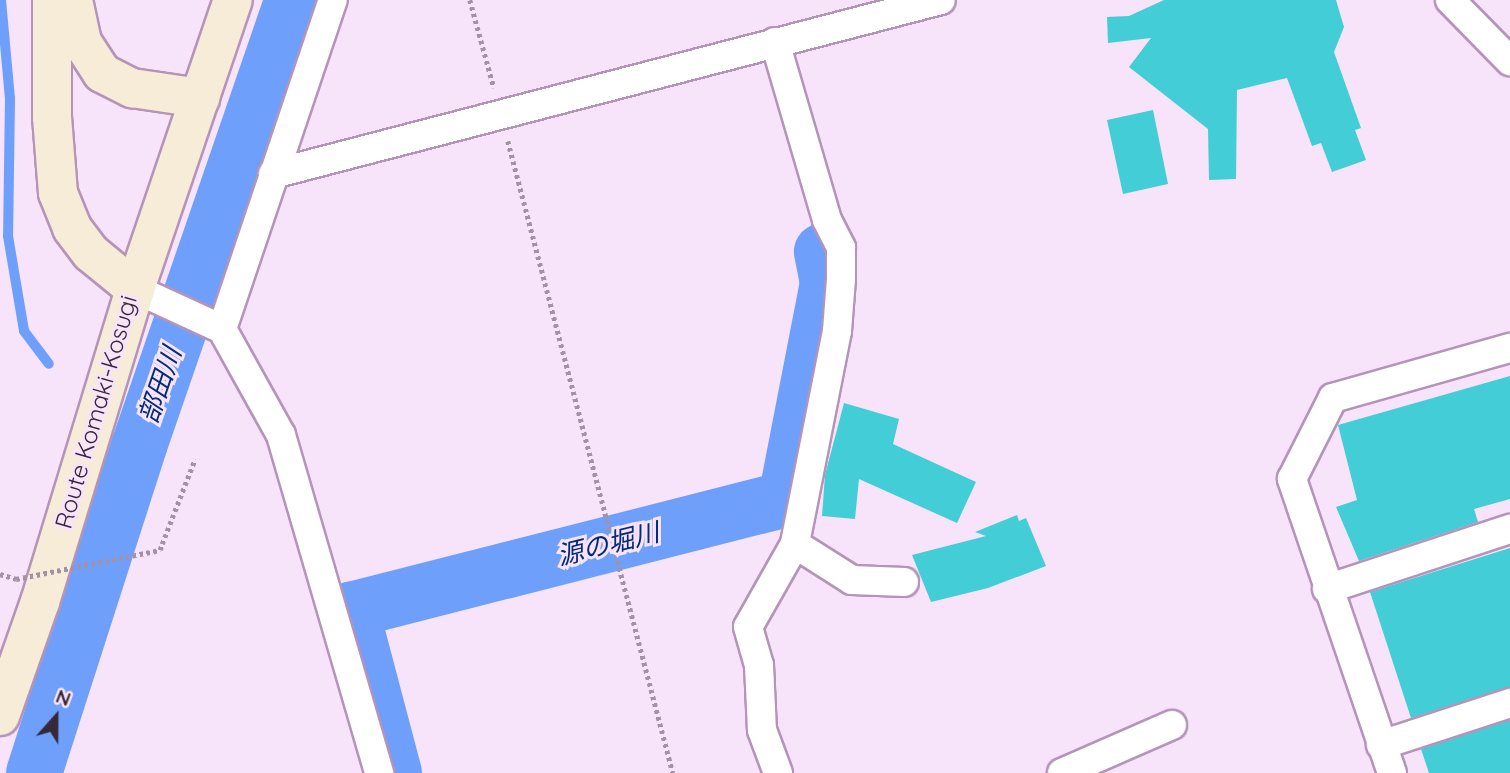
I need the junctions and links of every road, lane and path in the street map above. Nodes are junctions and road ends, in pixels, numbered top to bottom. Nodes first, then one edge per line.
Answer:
1 (52, 0) edge
2 (73, 0) edge
3 (233, 0) edge
4 (333, 0) edge
5 (470, 0) edge
6 (941, 0) edge
7 (1450, 0) edge
8 (775, 42) junction
9 (1510, 61) edge
10 (200, 98) junction
11 (501, 114) junction
12 (272, 174) junction
13 (150, 295) junction
14 (212, 323) junction
15 (1510, 348) edge
16 (195, 459) dead end
17 (1510, 529) edge
18 (795, 544) junction
19 (0, 574) edge
20 (904, 582) dead end
21 (1327, 589) junction
22 (1510, 703) edge
23 (0, 716) edge
24 (1172, 724) dead end
25 (1381, 745) junction
26 (379, 773) edge
27 (673, 773) edge
28 (778, 773) edge
29 (1062, 773) edge
30 (1392, 773) edge

1 - 13 main road, Route Komaki-Kosugi
2 - 10 main road
3 - 10 main road
4 - 12 street
5 - 11 path
6 - 8 street
7 - 9 street
8 - 11 street
8 - 18 street
10 - 13 main road
11 - 12 street
11 - 27 path
12 - 14 street
13 - 14 street
13 - 23 main road, Route Komaki-Kosugi
14 - 26 street
15 - 21 street
16 - 19 path, bridge
17 - 21 street
18 - 20 street
18 - 28 street
21 - 25 street
22 - 25 street
24 - 29 street
25 - 30 street

